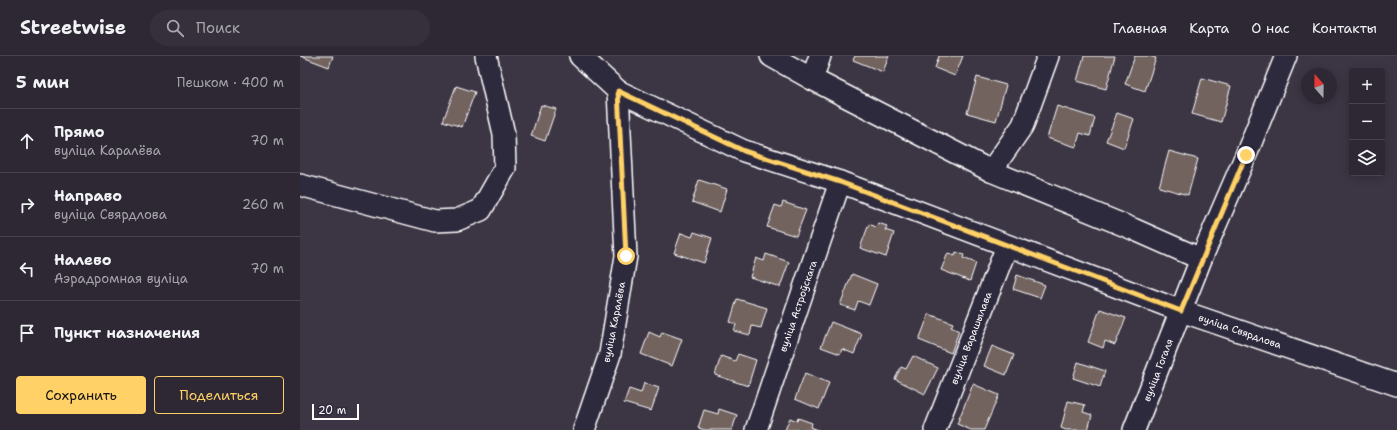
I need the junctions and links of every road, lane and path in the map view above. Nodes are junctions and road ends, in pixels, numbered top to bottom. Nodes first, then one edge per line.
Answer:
1 (486, 56) edge
2 (580, 56) edge
3 (771, 56) edge
4 (820, 56) edge
5 (1048, 56) edge
6 (1286, 56) edge
7 (812, 79) junction
8 (618, 91) junction
9 (991, 171) junction
10 (840, 182) junction
11 (300, 185) edge
12 (1007, 246) junction
13 (1201, 259) junction
14 (1181, 311) junction
15 (1397, 385) edge
16 (584, 430) edge
17 (756, 430) edge
18 (934, 430) edge
19 (1134, 430) edge

1 - 11 street
2 - 8 street, вуліца Свярдлова
3 - 7 street
4 - 7 street
5 - 9 street
6 - 13 street, вуліца Гогаля
7 - 9 street
8 - 10 street, вуліца Свярдлова
8 - 16 street, вуліца Каралёва
9 - 13 street
10 - 12 street, вуліца Свярдлова
10 - 17 street, вуліца Астроўскага
12 - 14 street, вуліца Свярдлова
12 - 18 street, вуліца Варашылава
13 - 14 street, вуліца Гогаля
14 - 15 street, вуліца Свярдлова
14 - 19 street, вуліца Гогаля

